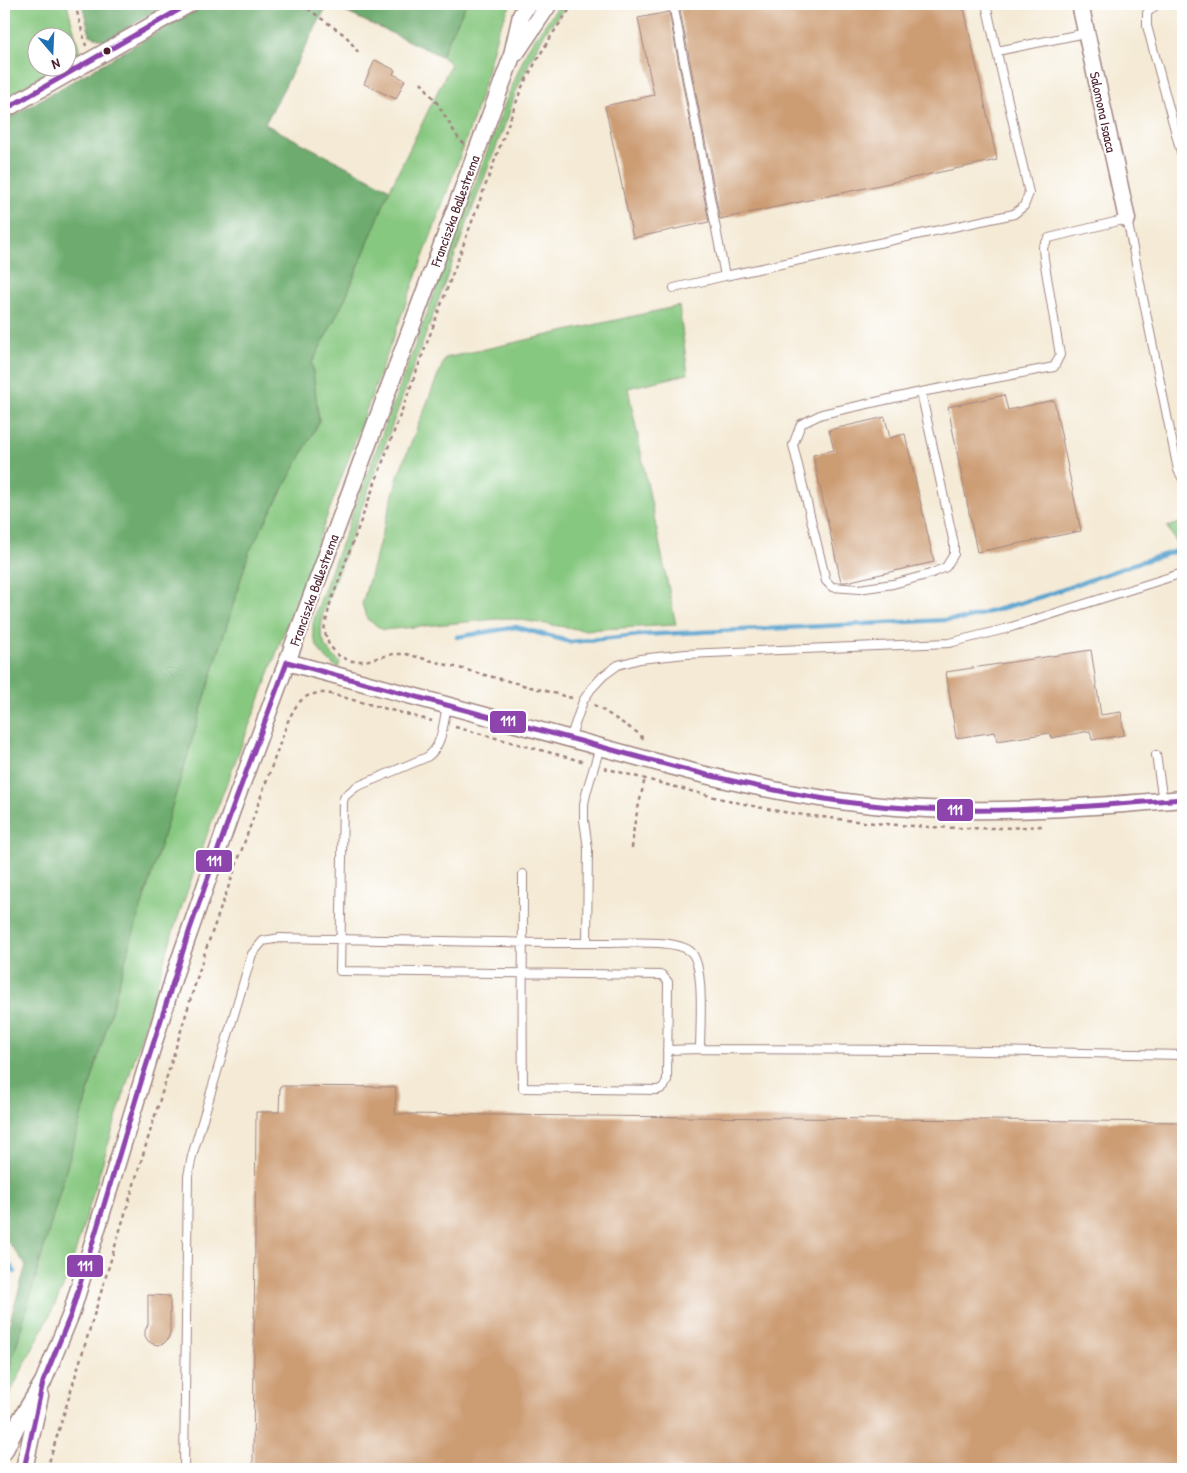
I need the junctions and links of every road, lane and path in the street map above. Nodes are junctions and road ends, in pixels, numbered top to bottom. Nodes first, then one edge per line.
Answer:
1 (75, 4) edge
2 (189, 4) edge
3 (301, 4) edge
4 (528, 4) edge
5 (549, 4) edge
6 (574, 4) edge
7 (673, 4) edge
8 (986, 4) edge
9 (1080, 4) edge
10 (1158, 4) edge
11 (1086, 33) junction
12 (997, 51) junction
13 (358, 52) dead end
14 (511, 59) junction
15 (90, 60) junction
16 (422, 82) dead end
17 (4, 110) edge
18 (477, 151) junction
19 (1183, 160) edge
20 (1127, 219) junction
21 (725, 276) junction
22 (674, 288) dead end
23 (921, 392) junction
24 (1183, 479) edge
25 (1183, 573) edge
26 (287, 662) junction
27 (327, 693) dead end
28 (575, 699) dead end
29 (590, 704) dead end
30 (447, 706) junction
31 (570, 739) junction
32 (642, 739) dead end
33 (600, 747) junction
34 (1156, 755) dead end
35 (645, 778) dead end
36 (1183, 798) edge
37 (1163, 800) junction
38 (632, 848) dead end
39 (523, 874) dead end
40 (340, 939) junction
41 (523, 942) junction
42 (587, 943) junction
43 (523, 973) junction
44 (700, 1049) junction
45 (667, 1050) junction
46 (1183, 1055) edge
47 (43, 1382) junction
48 (4, 1452) edge
49 (24, 1469) edge
50 (47, 1469) edge
51 (184, 1469) edge

1 - 15 path
2 - 15 street
3 - 13 path
4 - 14 street, Franciszka Ballestrema
5 - 14 street, Franciszka Ballestrema
6 - 28 path
7 - 21 lane
8 - 12 lane
9 - 11 street, Salomona Isaaca
10 - 19 lane
11 - 12 lane
11 - 20 street, Salomona Isaaca
12 - 21 lane
14 - 18 street, Franciszka Ballestrema
15 - 17 street
16 - 18 path
18 - 26 street, Franciszka Ballestrema
20 - 23 lane
20 - 24 lane
21 - 22 lane
23 - 23 lane
25 - 31 lane
26 - 30 street
26 - 47 street, Franciszka Ballestrema
27 - 50 path
29 - 32 path
30 - 31 street
30 - 40 lane
31 - 33 street
33 - 37 street
33 - 42 lane
34 - 37 lane
35 - 38 path
36 - 37 street
39 - 41 lane
40 - 41 lane
40 - 43 lane
40 - 51 lane
41 - 42 lane
41 - 43 lane
42 - 44 lane
43 - 45 lane
43 - 45 lane
44 - 45 lane
44 - 46 lane
47 - 48 street, Franciszka Ballestrema
47 - 49 street, Franciszka Ballestrema

